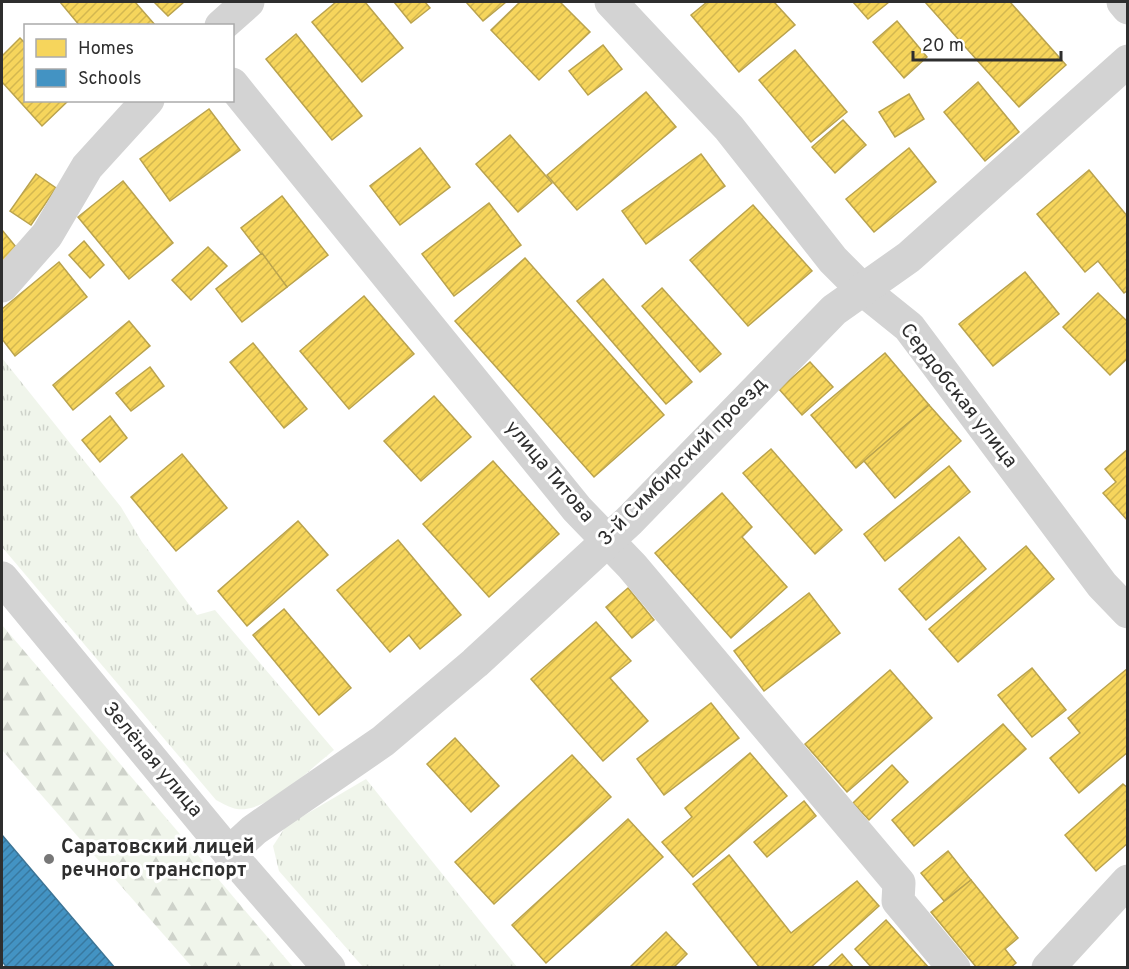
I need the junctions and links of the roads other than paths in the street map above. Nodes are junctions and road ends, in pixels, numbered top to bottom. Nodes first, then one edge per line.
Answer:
1 (248, 2) edge
2 (611, 2) edge
3 (1123, 2) edge
4 (1128, 8) edge
5 (223, 24) edge
6 (1128, 61) edge
7 (234, 86) edge
8 (146, 102) edge
9 (2, 286) edge
10 (863, 290) junction
11 (608, 538) junction
12 (2, 578) edge
13 (1128, 612) edge
14 (229, 853) junction
15 (1128, 881) edge
16 (329, 968) edge
17 (954, 968) edge
18 (1048, 968) edge

1 - 5 street
2 - 10 street, Сердобская улица
3 - 4 street
6 - 10 street, 3-й Симбирский проезд
7 - 11 street, улица Титова
8 - 9 street
10 - 11 street, 3-й Симбирский проезд
10 - 13 street, Сердобская улица
11 - 14 street, 3-й Симбирский проезд
11 - 17 street, улица Титова
12 - 14 street, Зелёная улица
14 - 16 street, Зелёная улица
15 - 18 street

